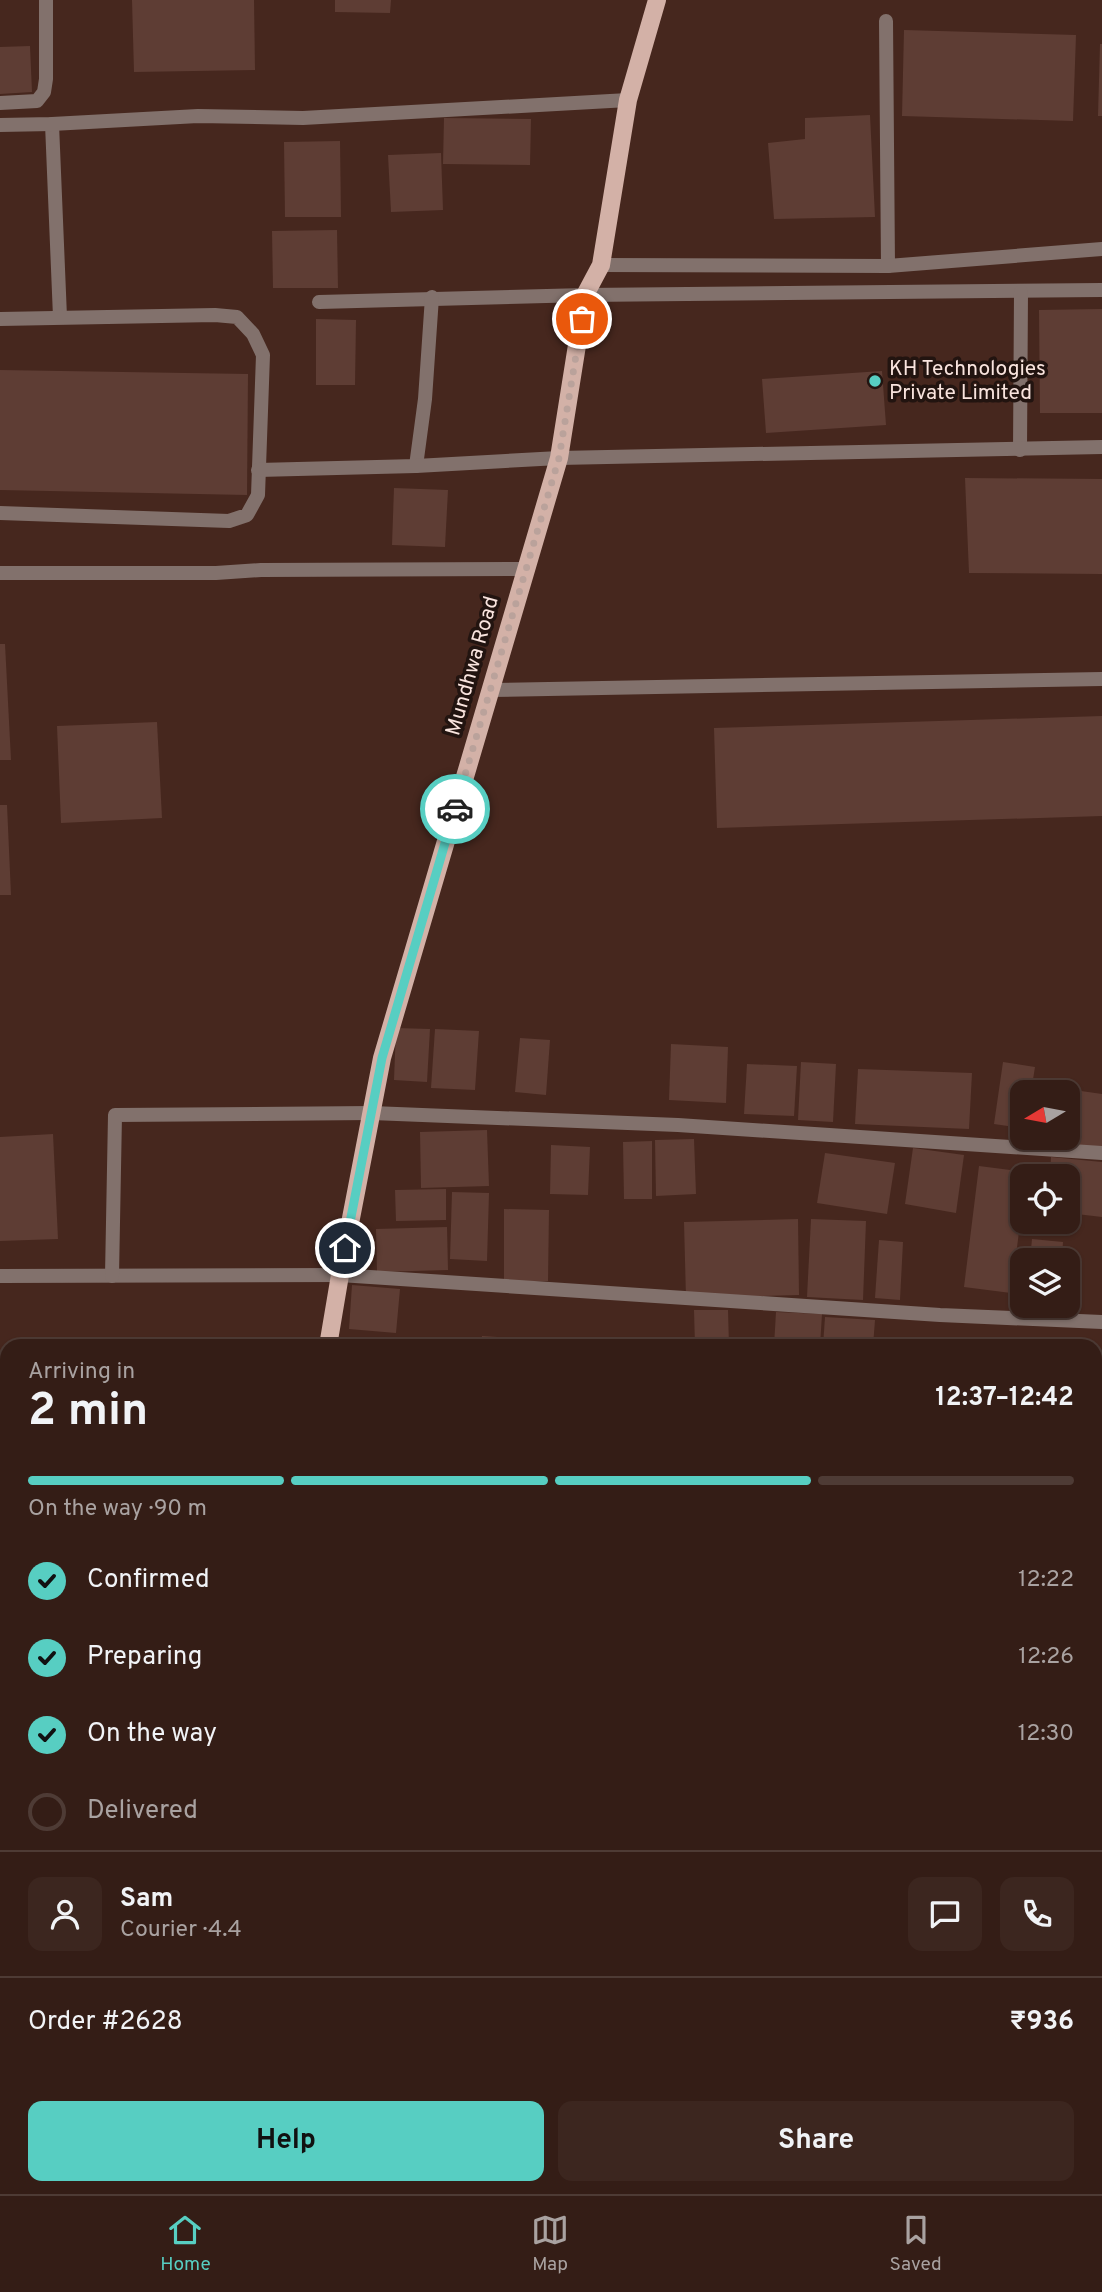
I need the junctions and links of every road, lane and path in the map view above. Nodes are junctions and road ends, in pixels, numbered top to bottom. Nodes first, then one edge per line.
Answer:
1 (46, 0) edge
2 (657, 0) edge
3 (886, 21) dead end
4 (628, 100) junction
5 (0, 103) edge
6 (52, 124) junction
7 (0, 125) edge
8 (1102, 249) edge
9 (601, 265) junction
10 (888, 267) junction
11 (1102, 290) edge
12 (1021, 292) junction
13 (585, 295) junction
14 (432, 297) junction
15 (319, 302) dead end
16 (60, 317) junction
17 (0, 319) edge
18 (1102, 447) edge
19 (1020, 450) junction
20 (559, 458) junction
21 (416, 466) junction
22 (258, 470) junction
23 (0, 513) edge
24 (526, 569) junction
25 (0, 573) edge
26 (1102, 679) edge
27 (490, 690) junction
28 (372, 1113) junction
29 (1102, 1153) edge
30 (340, 1275) junction
31 (0, 1276) edge
32 (112, 1276) junction
33 (1102, 1322) edge
34 (329, 1339) edge

1 - 5 street
2 - 4 main road, Mundhwa Road
3 - 10 street
4 - 6 street
4 - 9 main road, Mundhwa Road
6 - 7 street
6 - 16 street
8 - 10 street
9 - 10 street
9 - 13 main road, Mundhwa Road
11 - 12 street
12 - 13 street
12 - 19 street
13 - 14 street
13 - 20 main road, Mundhwa Road
14 - 15 street
14 - 21 street
16 - 17 street
16 - 22 street
18 - 19 street
19 - 20 street
20 - 21 street
20 - 24 main road, Mundhwa Road
21 - 22 street
22 - 23 street
24 - 25 street
24 - 27 main road, Mundhwa Road
26 - 27 street
27 - 28 main road, Mundhwa Road
28 - 29 street
28 - 30 main road, Mundhwa Road
28 - 32 street
30 - 32 street
30 - 33 street
30 - 34 main road, Mundhwa Road
31 - 32 street

